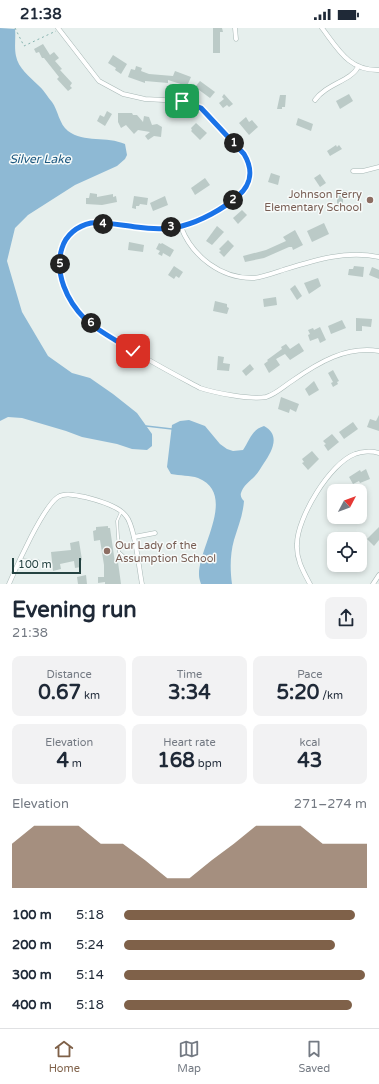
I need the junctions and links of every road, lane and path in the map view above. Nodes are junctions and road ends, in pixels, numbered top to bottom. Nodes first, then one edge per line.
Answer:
1 (15, 28) edge
2 (235, 28) edge
3 (322, 28) edge
4 (58, 29) edge
5 (236, 39) dead end
6 (358, 67) junction
7 (379, 70) edge
8 (315, 100) dead end
9 (379, 167) edge
10 (353, 171) dead end
11 (181, 227) junction
12 (379, 257) edge
13 (379, 351) edge
14 (379, 453) edge
15 (121, 512) junction
16 (155, 533) dead end
17 (134, 536) junction
18 (138, 559) junction
19 (20, 560) junction
20 (38, 561) dead end
21 (379, 575) edge
22 (9, 584) edge
23 (142, 584) edge
24 (310, 584) edge
25 (373, 584) edge

1 - 4 path
2 - 5 street
3 - 6 street
4 - 11 street
6 - 7 street
6 - 8 street
9 - 10 street
11 - 12 street
11 - 13 street
14 - 24 street
15 - 17 street
15 - 18 lane
15 - 19 street
16 - 17 street
17 - 18 street
18 - 23 street
19 - 20 lane
19 - 22 street
21 - 25 street

